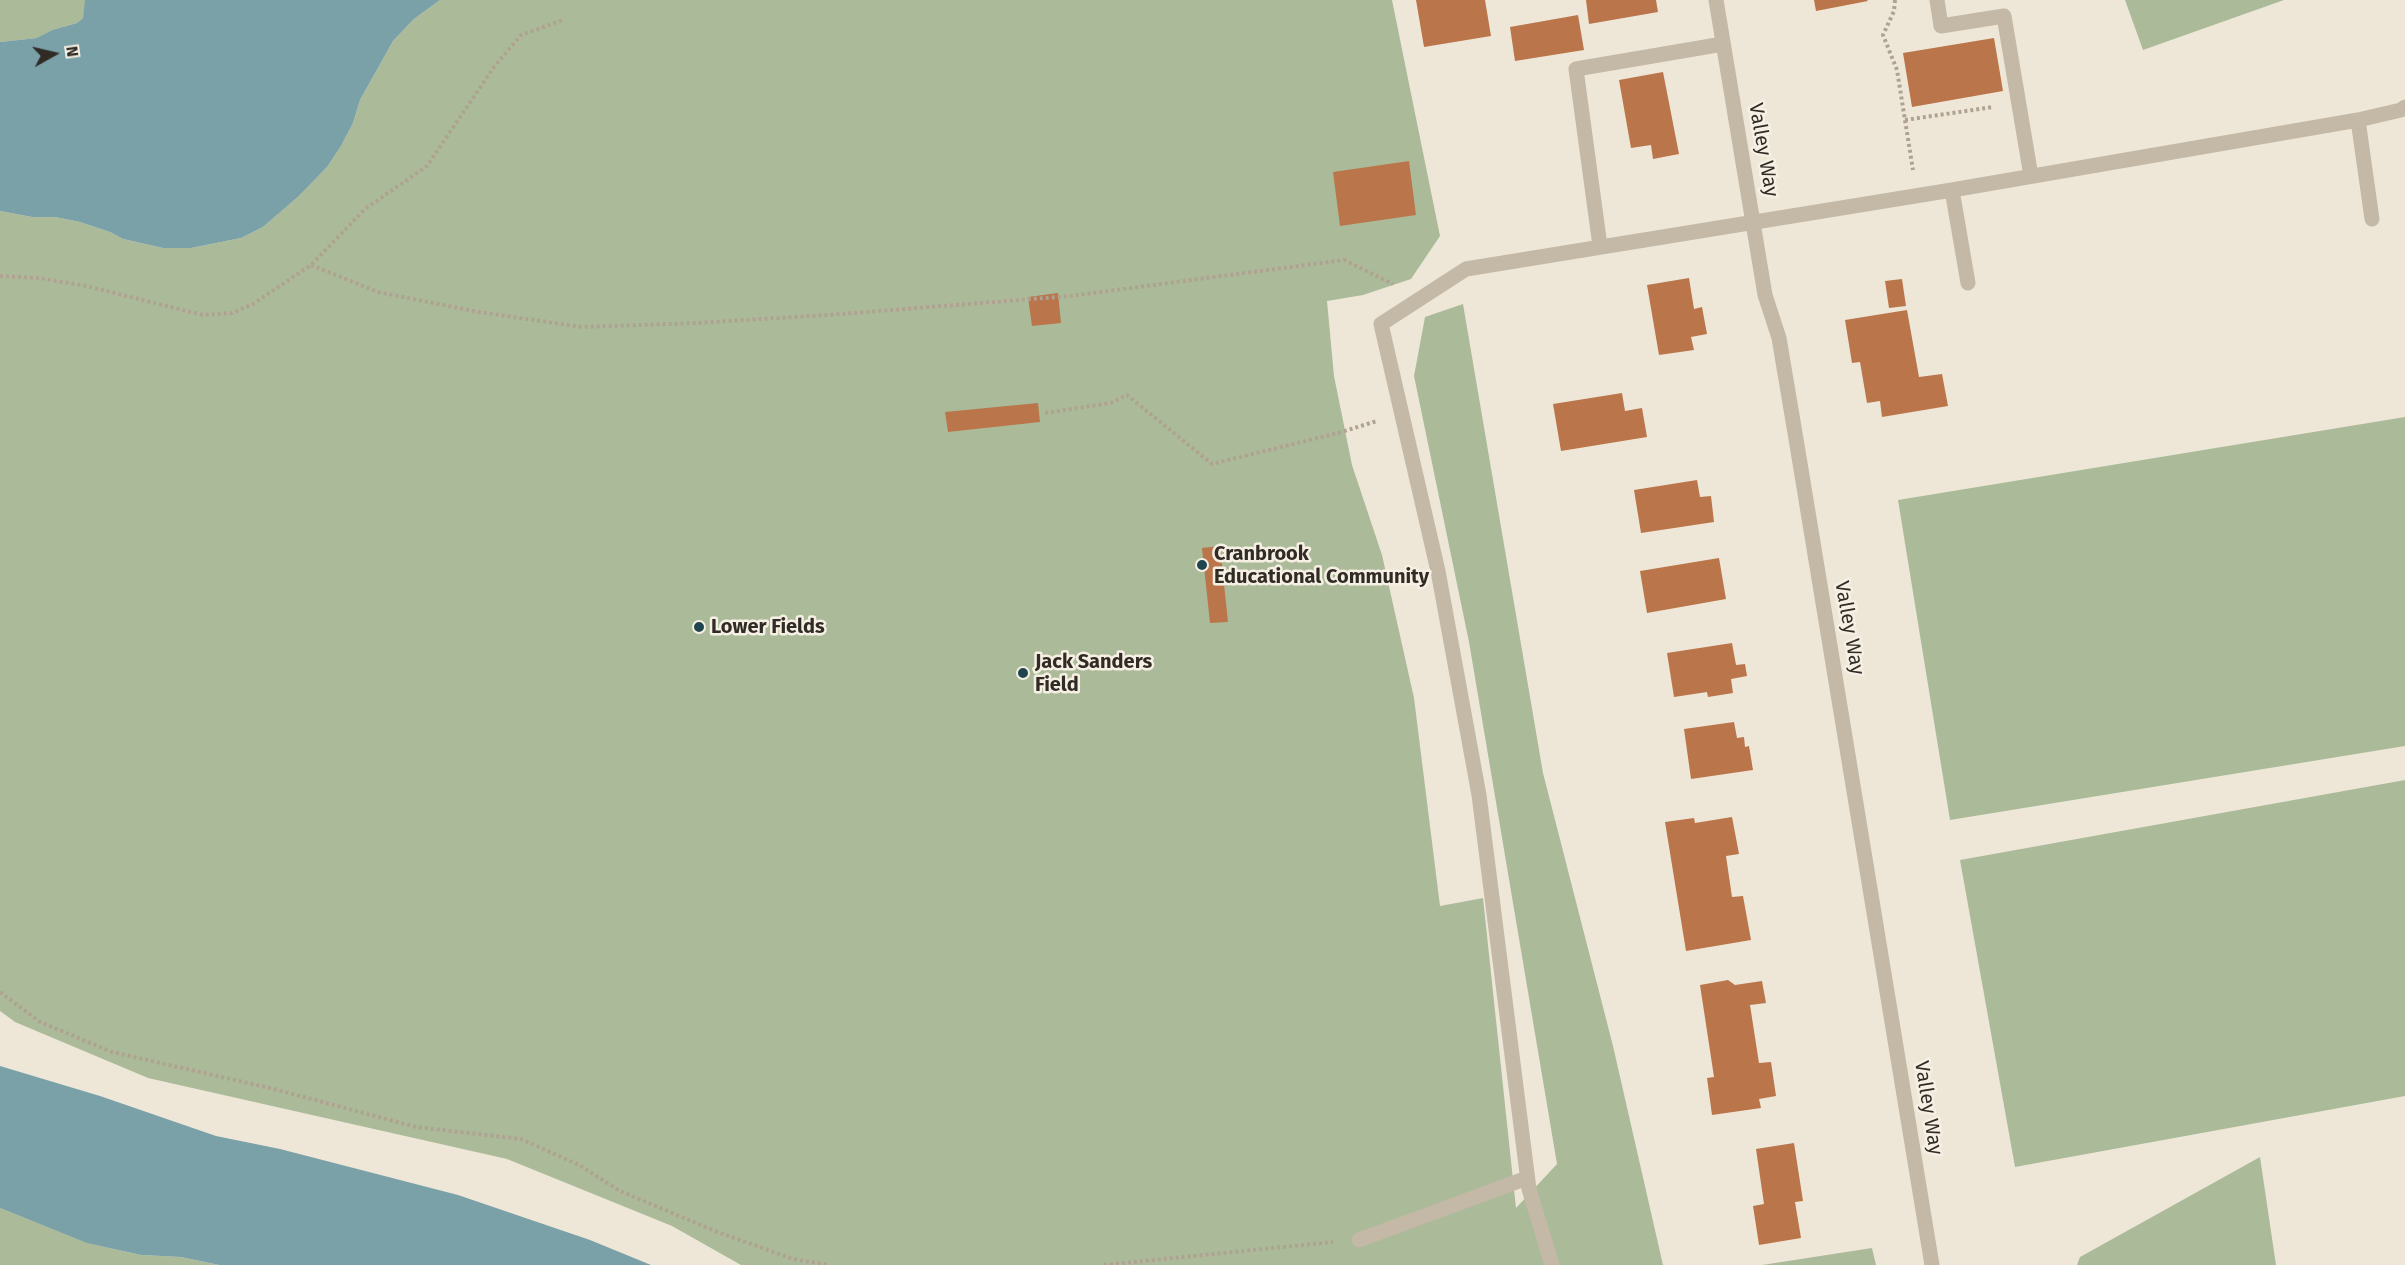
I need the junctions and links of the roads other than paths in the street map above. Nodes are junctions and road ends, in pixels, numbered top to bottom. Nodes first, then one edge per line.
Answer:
1 (1716, 0) edge
2 (1937, 0) edge
3 (1723, 44) junction
4 (2405, 107) edge
5 (2358, 120) junction
6 (2031, 176) junction
7 (1952, 190) junction
8 (2372, 219) dead end
9 (1754, 223) junction
10 (1600, 246) junction
11 (1968, 284) dead end
12 (1527, 1178) junction
13 (1359, 1240) road end
14 (1552, 1265) edge
15 (1932, 1265) edge

1 - 3 street, Valley Way
2 - 6 street
3 - 9 street, Valley Way
3 - 10 street
4 - 5 street
5 - 6 street
5 - 8 street
6 - 7 street
7 - 9 street
7 - 11 street
9 - 10 street
9 - 15 street, Valley Way
10 - 12 street
12 - 13 street
12 - 14 street

